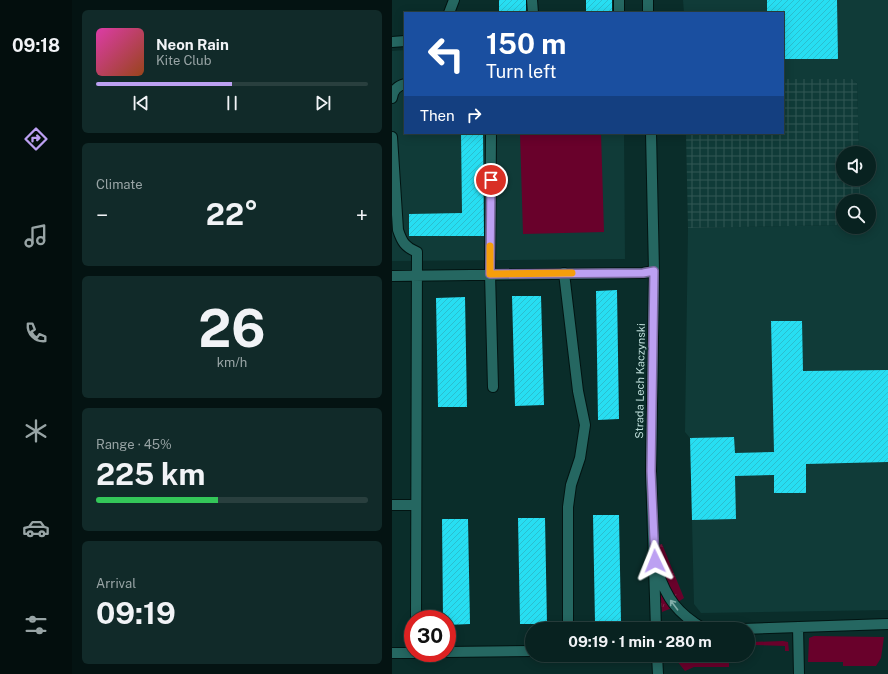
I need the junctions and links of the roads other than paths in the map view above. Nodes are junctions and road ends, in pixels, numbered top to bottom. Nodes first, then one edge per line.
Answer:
1 (454, 0) edge
2 (532, 0) edge
3 (619, 0) edge
4 (648, 0) edge
5 (449, 12) edge
6 (533, 12) edge
7 (619, 12) edge
8 (648, 12) edge
9 (404, 41) edge
10 (392, 42) edge
11 (404, 84) edge
12 (392, 98) edge
13 (491, 134) edge
14 (651, 134) edge
15 (392, 137) edge
16 (654, 271) junction
17 (564, 273) junction
18 (490, 274) junction
19 (418, 275) junction
20 (392, 276) edge
21 (492, 387) dead end
22 (392, 505) edge
23 (415, 505) junction
24 (655, 561) junction
25 (416, 610) edge
26 (568, 622) edge
27 (655, 622) edge
28 (694, 622) edge
29 (888, 624) edge
30 (798, 627) junction
31 (755, 629) edge
32 (525, 651) edge
33 (456, 652) edge
34 (392, 653) edge
35 (404, 653) edge
36 (657, 662) edge
37 (658, 674) edge
38 (799, 674) edge

1 - 5 street
2 - 6 street
3 - 7 street
4 - 8 street
9 - 10 street
11 - 12 street
13 - 18 street
14 - 16 street, Strada Lech Kaczynski
15 - 19 street
16 - 17 street
16 - 24 street, Strada Lech Kaczynski
17 - 18 street
17 - 26 street
18 - 19 street
18 - 21 street
19 - 20 street
19 - 23 street
22 - 23 street
23 - 25 street
24 - 27 street, Strada Lech Kaczynski
28 -> 24 street
29 - 30 street
30 - 31 street
30 - 38 street
32 - 33 street
34 - 35 street
36 - 37 street

